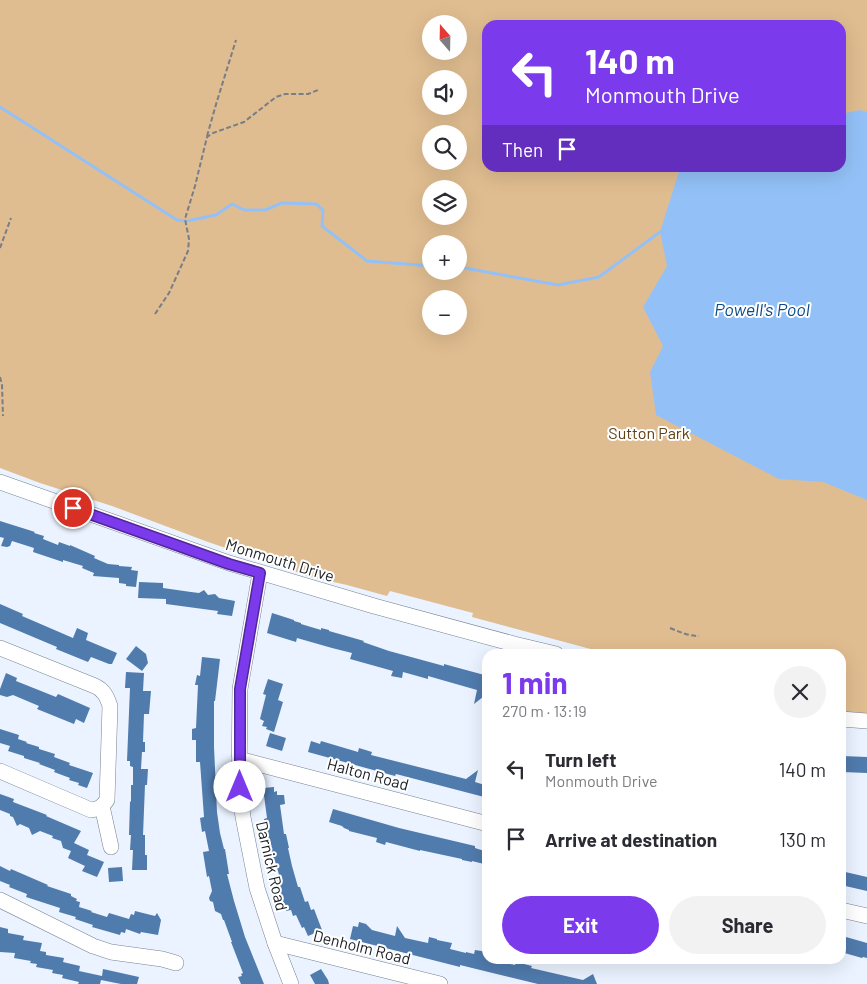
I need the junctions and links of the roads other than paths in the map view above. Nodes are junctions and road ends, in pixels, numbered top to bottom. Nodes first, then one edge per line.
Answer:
1 (0, 482) edge
2 (260, 573) junction
3 (0, 648) edge
4 (535, 649) edge
5 (846, 720) edge
6 (867, 722) edge
7 (239, 759) junction
8 (0, 771) edge
9 (102, 806) junction
10 (482, 822) edge
11 (111, 846) dead end
12 (0, 900) edge
13 (846, 911) edge
14 (867, 916) edge
15 (275, 943) junction
16 (167, 957) dead end
17 (292, 984) edge
18 (440, 984) edge

1 - 2 street, Monmouth Drive
2 - 4 street, Monmouth Drive
2 - 7 street, Darnick Road
3 - 9 street
5 - 6 street
7 - 10 street, Halton Road
7 - 15 street, Darnick Road
8 - 9 street
9 - 11 street
12 - 16 street
13 - 14 street
15 - 17 street, Darnick Road
15 - 18 street, Denholm Road

